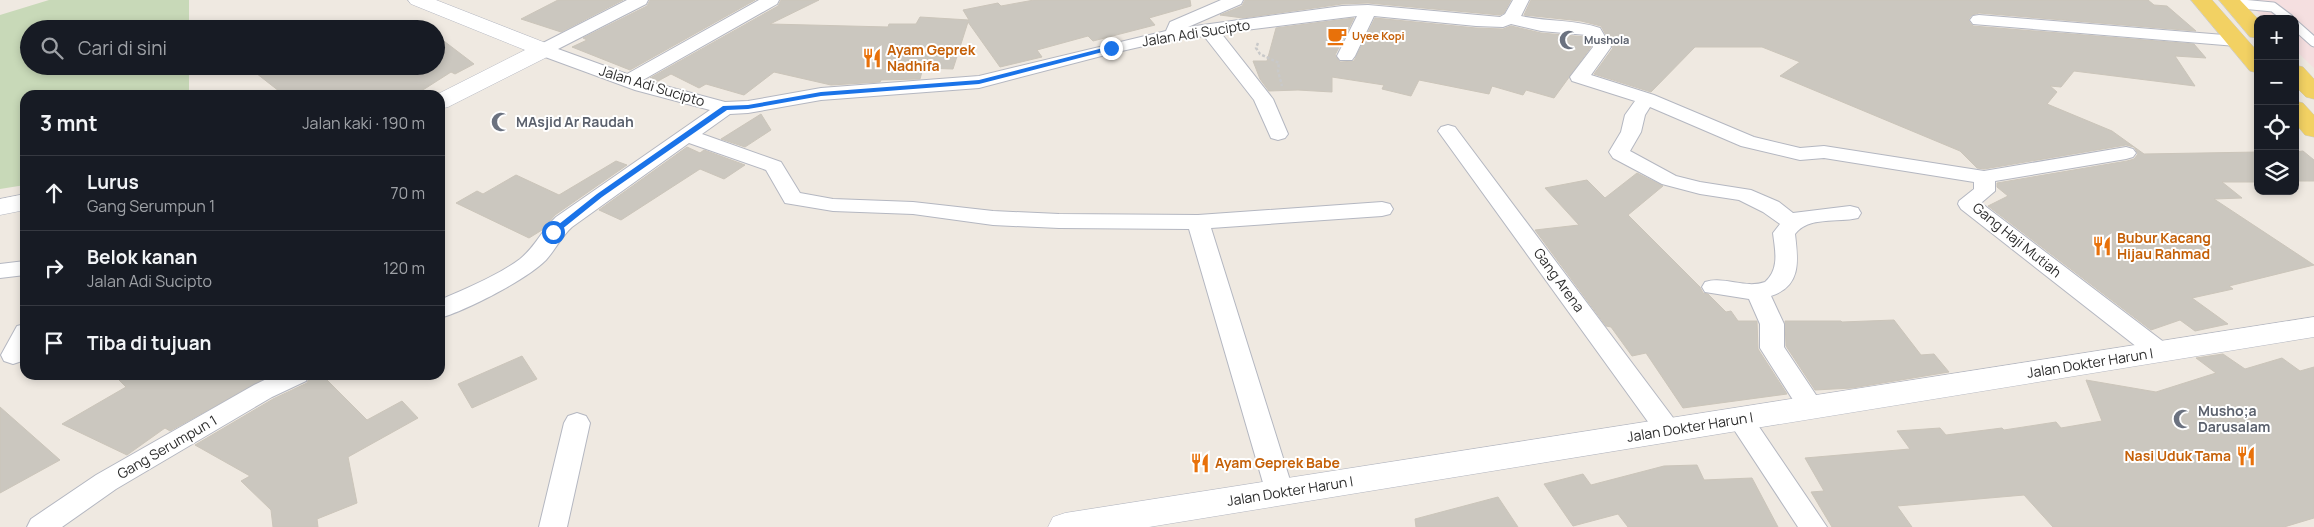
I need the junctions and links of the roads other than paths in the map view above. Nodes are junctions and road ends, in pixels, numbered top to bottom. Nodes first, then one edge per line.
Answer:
1 (418, 0) edge
2 (640, 0) edge
3 (771, 0) edge
4 (1235, 0) edge
5 (1520, 0) edge
6 (2201, 0) edge
7 (2230, 1) edge
8 (1368, 10) junction
9 (2283, 15) edge
10 (1510, 19) junction
11 (1979, 20) dead end
12 (2254, 28) edge
13 (2299, 29) edge
14 (1209, 30) junction
15 (1170, 36) junction
16 (2236, 41) junction
17 (2314, 42) edge
18 (544, 50) junction
19 (1346, 56) dead end
20 (2254, 61) edge
21 (2299, 76) edge
22 (628, 81) junction
23 (2314, 92) edge
24 (2299, 98) edge
25 (1647, 99) junction
26 (445, 100) edge
27 (2314, 100) edge
28 (725, 108) junction
29 (2299, 113) edge
30 (2314, 130) edge
31 (1448, 131) dead end
32 (1278, 134) dead end
33 (687, 135) junction
34 (2126, 153) dead end
35 (1984, 176) junction
36 (20, 203) edge
37 (0, 207) edge
38 (1382, 208) dead end
39 (1850, 213) dead end
40 (1198, 222) junction
41 (1792, 223) junction
42 (20, 269) edge
43 (0, 271) edge
44 (1713, 287) dead end
45 (1757, 292) junction
46 (445, 308) edge
47 (2314, 327) edge
48 (20, 342) edge
49 (2160, 352) junction
50 (13, 355) dead end
51 (286, 380) edge
52 (1811, 407) junction
53 (1740, 419) junction
54 (576, 424) dead end
55 (1668, 430) junction
56 (1280, 493) junction
57 (1098, 524) edge
58 (42, 527) edge
59 (553, 527) edge
60 (1065, 527) edge
61 (1814, 527) edge

1 - 18 street
2 - 18 street
3 - 22 street
4 - 15 street
5 - 10 street
6 - 16 main road
7 - 9 lane
7 - 12 main road
8 - 10 street, Jalan Adi Sucipto
8 - 14 street, Jalan Adi Sucipto
8 - 19 street
10 - 25 street, Jalan Adi Sucipto
11 - 16 street
13 - 17 lane
14 - 15 street, Jalan Adi Sucipto
14 - 32 street
15 - 28 street, Jalan Adi Sucipto
16 - 20 main road
18 - 22 street, Jalan Adi Sucipto
18 - 26 street
21 - 23 main road
22 - 28 street, Jalan Adi Sucipto
24 - 27 main road
25 - 35 street
25 - 41 street
28 - 33 street
29 - 30 main road
31 - 55 street, Gang Arena
33 - 40 street
33 - 46 street
34 - 35 street
35 - 49 street, Gang Haji Mutiah
36 - 37 street
38 - 40 street
39 - 41 street
40 - 56 street
41 - 45 street
42 - 43 street
44 - 45 street
45 - 52 street
47 - 49 street, Jalan Dokter Harun I
48 - 50 street
49 - 52 street, Jalan Dokter Harun I
51 - 58 street, Gang Serumpun 1
52 - 53 street, Jalan Dokter Harun I
53 - 55 street, Jalan Dokter Harun I
53 - 61 street
54 - 59 street
55 - 56 street, Jalan Dokter Harun I
56 - 57 street, Jalan Dokter Harun I
57 - 60 street, Jalan Dokter Harun I

